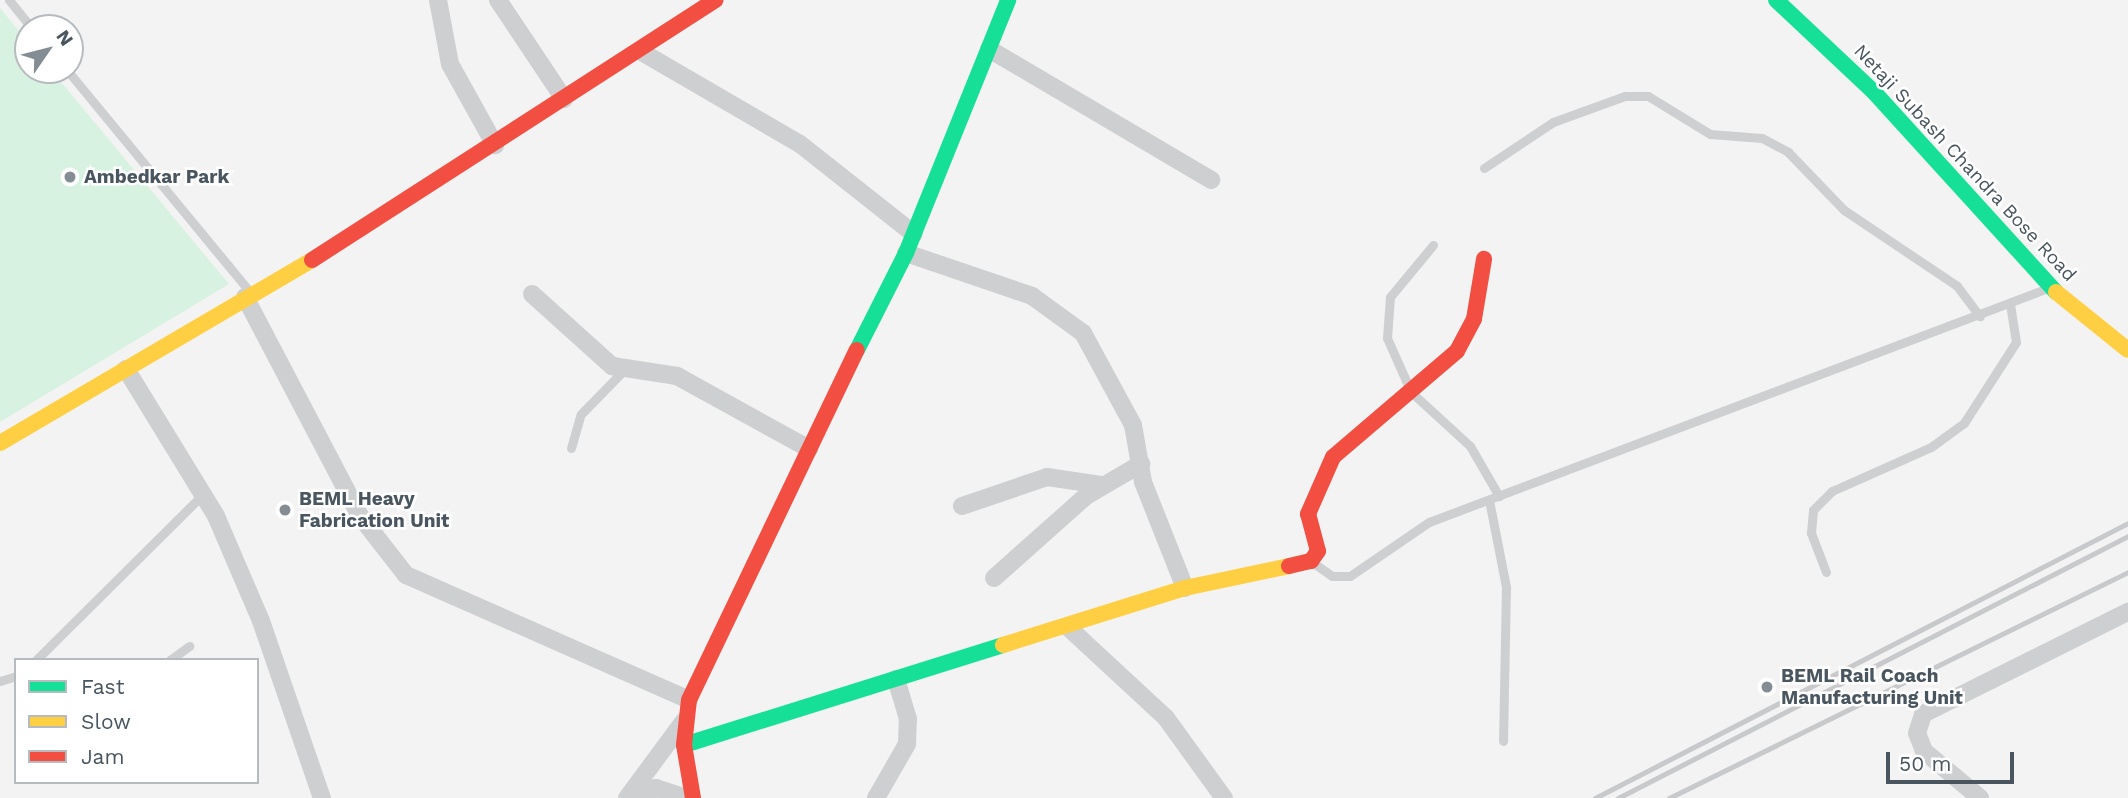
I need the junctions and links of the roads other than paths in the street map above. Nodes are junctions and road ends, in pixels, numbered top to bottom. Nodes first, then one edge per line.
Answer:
1 (9, 0) edge
2 (438, 0) edge
3 (498, 0) edge
4 (716, 0) edge
5 (1008, 0) edge
6 (1776, 0) edge
7 (20, 14) edge
8 (989, 49) junction
9 (640, 51) junction
10 (78, 84) edge
11 (564, 99) junction
12 (495, 145) junction
13 (1483, 167) dead end
14 (1211, 180) dead end
15 (914, 234) junction
16 (1433, 245) dead end
17 (906, 253) junction
18 (1483, 259) dead end
19 (2050, 287) junction
20 (532, 294) dead end
21 (248, 295) junction
22 (2010, 305) junction
23 (1980, 316) junction
24 (2128, 350) edge
25 (126, 369) junction
26 (625, 369) junction
27 (1411, 392) junction
28 (0, 443) edge
29 (571, 448) dead end
30 (809, 449) junction
31 (1141, 464) junction
32 (1102, 485) junction
33 (203, 494) junction
34 (1499, 496) junction
35 (1489, 500) junction
36 (962, 506) dead end
37 (1311, 561) junction
38 (1826, 572) dead end
39 (994, 578) dead end
40 (1185, 589) junction
41 (2128, 612) edge
42 (1070, 629) junction
43 (189, 646) dead end
44 (40, 658) edge
45 (173, 658) edge
46 (896, 679) junction
47 (689, 701) junction
48 (684, 721) junction
49 (1503, 741) dead end
50 (684, 745) junction
51 (322, 798) edge
52 (628, 798) edge
53 (687, 798) edge
54 (693, 798) edge
55 (876, 798) edge
56 (1224, 798) edge
57 (1980, 798) edge

1 - 7 lane
2 - 12 street
3 - 11 street
4 - 9 main road
5 - 8 main road
6 - 19 main road, Netaji Subash Chandra Bose Road
8 - 14 street
8 - 15 main road
9 - 11 main road
9 - 15 street
10 - 21 lane
11 - 12 main road
12 - 21 main road
13 - 23 lane
15 - 17 main road
16 - 27 lane
17 - 30 main road
17 - 31 street
18 - 27 main road
19 - 22 lane
19 - 24 main road, Netaji Subash Chandra Bose Road
20 - 26 street
21 - 25 main road
21 - 47 street
22 - 23 lane
22 - 38 lane
23 - 34 lane
25 - 28 main road
25 - 33 street
26 - 29 lane
26 - 30 street
27 - 34 lane
27 - 37 main road
30 - 47 main road
31 - 32 street
31 - 40 street
32 - 36 street
32 - 39 street
33 - 44 lane
33 - 51 street
34 - 35 lane
35 - 37 lane
35 - 49 lane
37 - 40 main road
40 - 42 main road
41 - 57 street
42 - 46 main road
42 - 56 street
43 - 45 lane
46 - 50 main road
46 - 55 street
47 - 48 main road
48 - 50 main road
48 - 52 street
50 - 54 main road
52 - 53 street

